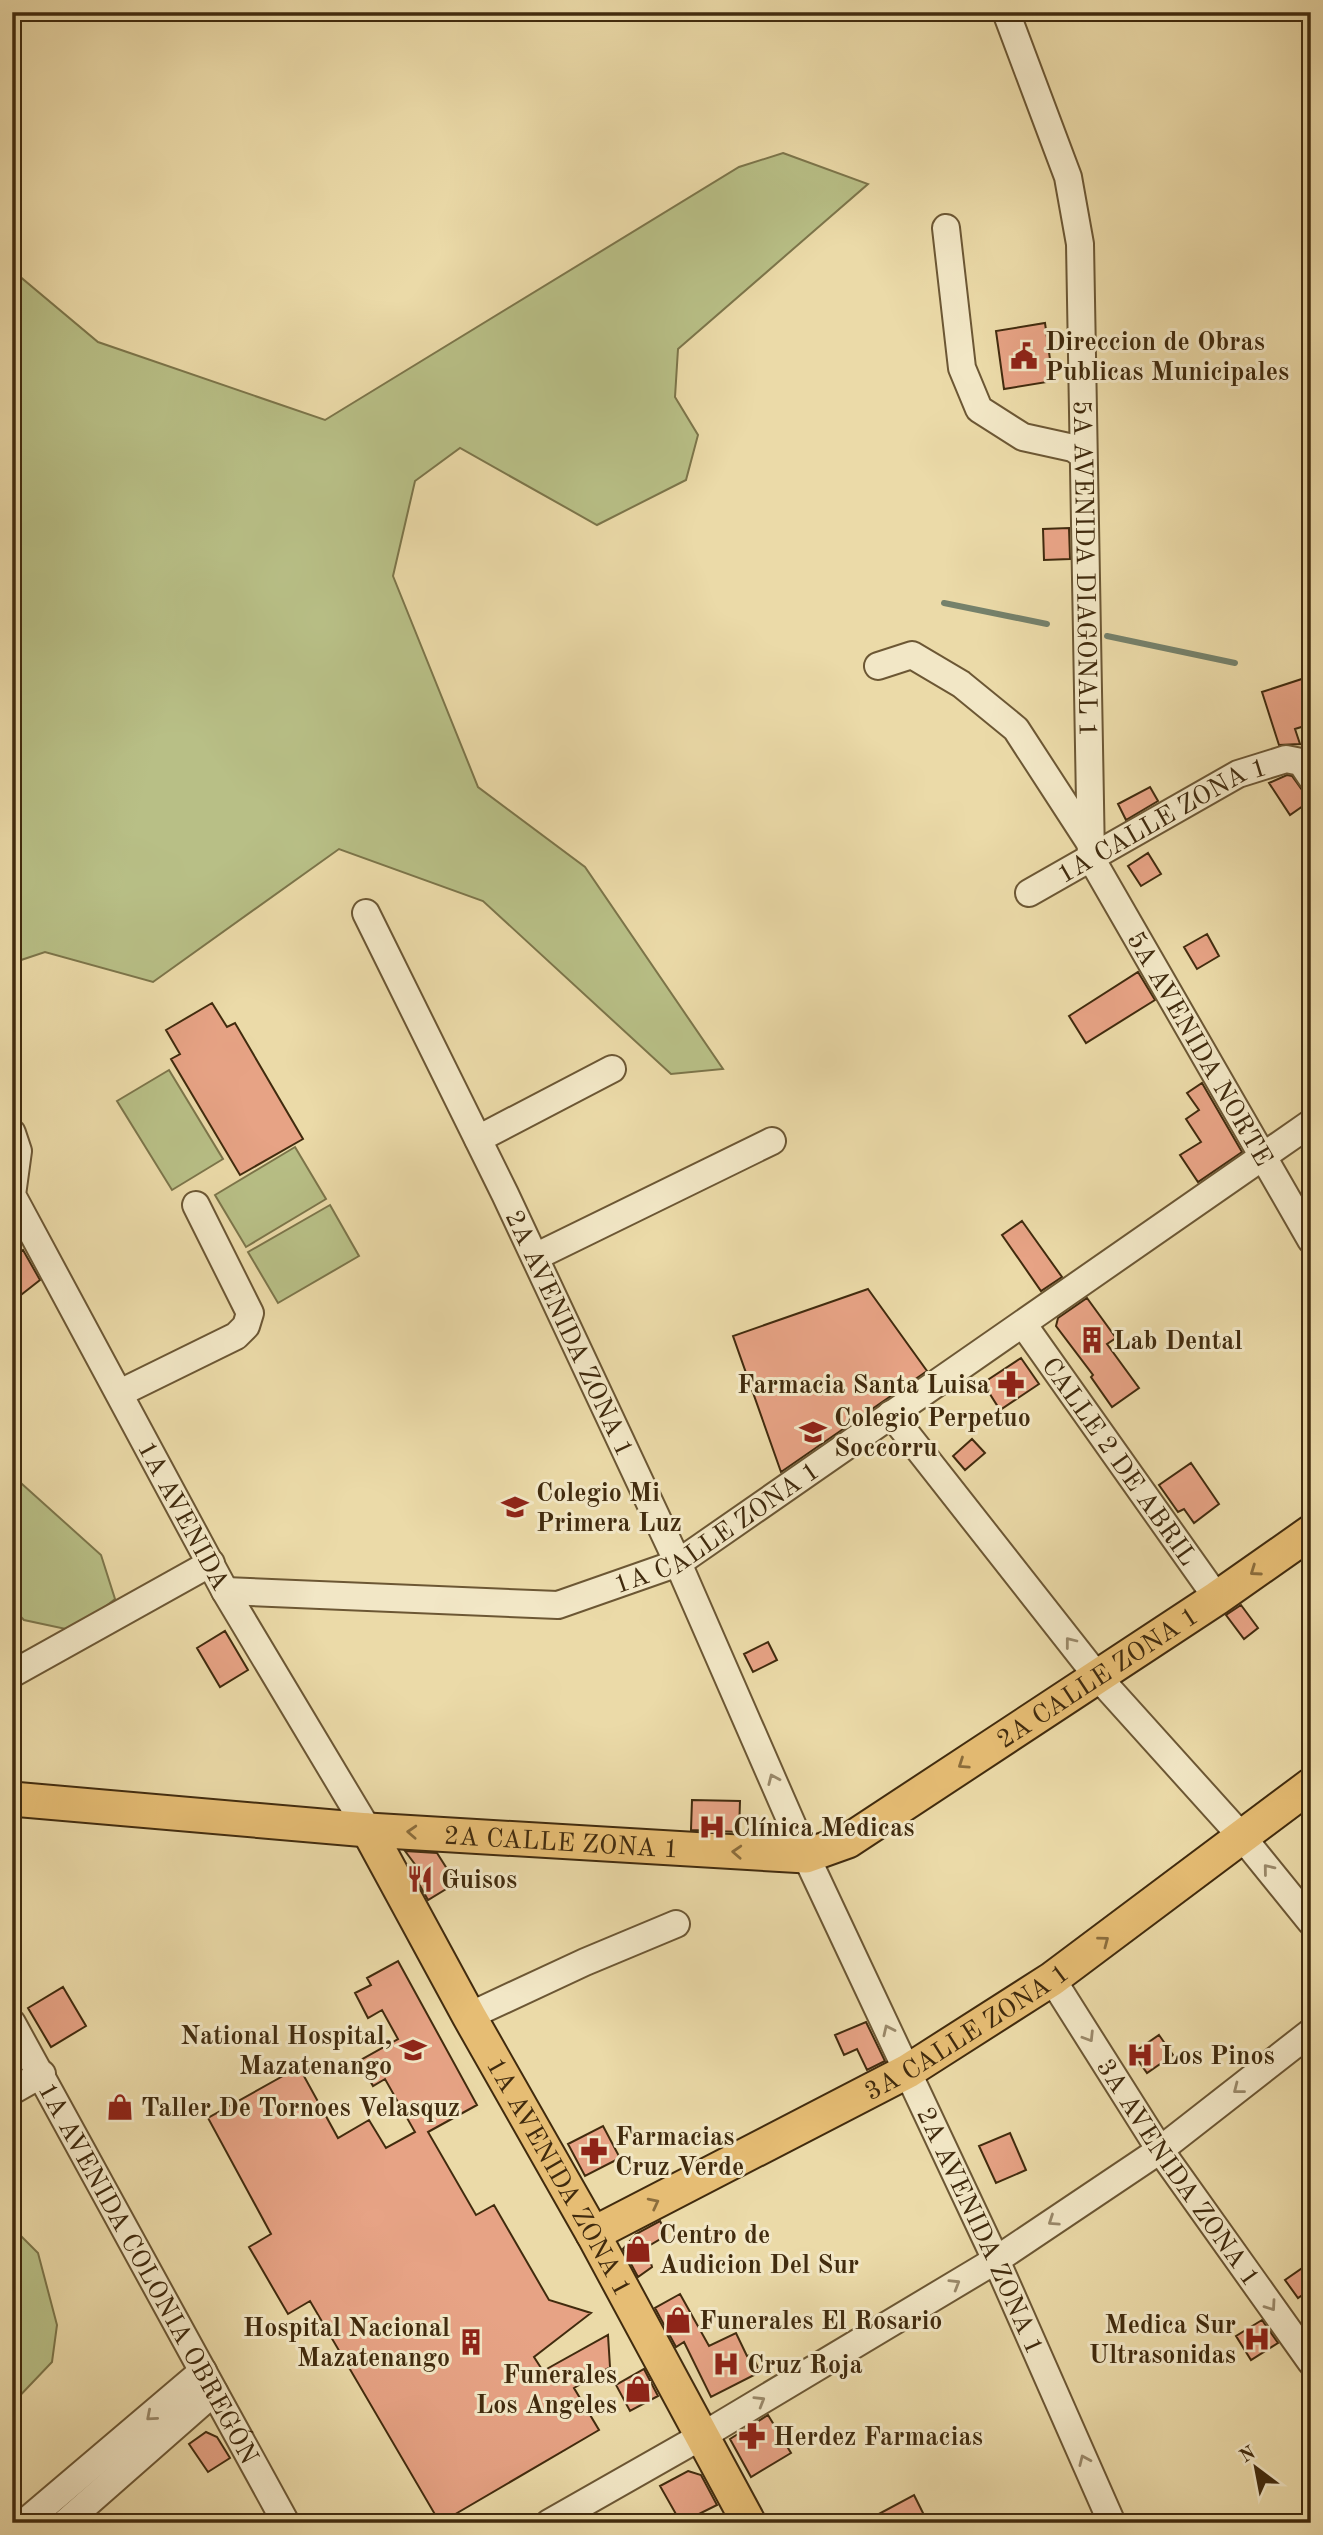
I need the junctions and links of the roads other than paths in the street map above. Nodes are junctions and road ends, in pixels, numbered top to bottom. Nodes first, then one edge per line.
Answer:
1 (1006, 12) edge
2 (946, 228) dead end
3 (1083, 455) junction
4 (878, 666) dead end
5 (1306, 770) edge
6 (1091, 850) junction
7 (1029, 893) dead end
8 (366, 913) dead end
9 (612, 1069) dead end
10 (1311, 1123) edge
11 (12, 1133) edge
12 (478, 1139) junction
13 (772, 1141) dead end
14 (1262, 1156) junction
15 (13, 1191) edge
16 (196, 1205) dead end
17 (1311, 1240) edge
18 (535, 1257) junction
19 (1023, 1324) junction
20 (120, 1393) junction
21 (891, 1415) junction
22 (1311, 1532) edge
23 (211, 1563) junction
24 (678, 1563) junction
25 (225, 1591) junction
26 (1217, 1598) junction
27 (12, 1674) edge
28 (1097, 1676) junction
29 (1311, 1785) edge
30 (12, 1799) edge
31 (368, 1829) junction
32 (1243, 1838) junction
33 (806, 1856) junction
34 (1311, 1922) edge
35 (676, 1924) dead end
36 (1052, 1979) junction
37 (469, 2016) junction
38 (12, 2023) edge
39 (1311, 2032) edge
40 (908, 2071) junction
41 (42, 2074) junction
42 (12, 2091) edge
43 (1160, 2150) junction
44 (593, 2234) junction
45 (996, 2260) junction
46 (1311, 2362) edge
47 (208, 2381) junction
48 (702, 2436) junction
49 (64, 2513) edge
50 (24, 2523) edge
51 (286, 2523) edge
52 (549, 2523) edge
53 (749, 2523) edge
54 (1112, 2523) edge

1 - 3 street, 5A AVENIDA DIAGONAL 1
2 - 3 street
3 - 6 street, 5A AVENIDA DIAGONAL 1
4 - 6 street, 5A AVENIDA NORTE
5 - 6 street, 1A CALLE ZONA 1
6 - 7 street, 1A CALLE ZONA 1
6 - 14 street, 5A AVENIDA NORTE
8 - 12 street, 2A AVENIDA ZONA 1
9 - 12 street
10 - 14 street, 1A CALLE ZONA 1
11 - 15 street, 1A AVENIDA
12 - 18 street, 2A AVENIDA ZONA 1
13 - 18 street
14 - 17 street, 5A AVENIDA NORTE
14 - 19 street, 1A CALLE ZONA 1
15 - 20 street, 1A AVENIDA
16 - 20 street
18 - 24 street, 2A AVENIDA ZONA 1
19 - 21 street, 1A CALLE ZONA 1
19 - 26 street, CALLE 2 DE ABRIL
20 - 23 street, 1A AVENIDA
21 - 24 street, 1A CALLE ZONA 1
28 -> 21 street
22 -> 26 main road, 2A CALLE ZONA 1
23 - 25 street, 1A AVENIDA
23 - 27 street
24 - 25 street, 1A CALLE ZONA 1
33 -> 24 street, 2A AVENIDA ZONA 1
25 - 31 street, 1A AVENIDA
26 - 28 main road, 2A CALLE ZONA 1
28 - 32 street
28 -> 33 main road, 2A CALLE ZONA 1
29 - 32 main road, 3A CALLE ZONA 1
30 - 31 main road, 2A CALLE ZONA 1
33 -> 31 main road, 2A CALLE ZONA 1
31 - 37 main road, 1A AVENIDA ZONA 1
34 -> 32 street
36 -> 32 main road, 3A CALLE ZONA 1
40 -> 33 street, 2A AVENIDA ZONA 1
35 - 37 street
36 - 40 main road, 3A CALLE ZONA 1
36 -> 43 street, 3A AVENIDA ZONA 1
37 - 44 main road, 1A AVENIDA ZONA 1
38 - 41 street, 1A AVENIDA COLONIA OBREGÓN
39 -> 43 street
44 -> 40 main road, 3A CALLE ZONA 1
40 - 45 street, 2A AVENIDA ZONA 1
41 - 42 street
41 - 47 street, 1A AVENIDA COLONIA OBREGÓN
43 -> 45 street
43 -> 46 street, 3A AVENIDA ZONA 1
44 - 48 main road, 1A AVENIDA ZONA 1
48 -> 45 street
54 -> 45 street, 2A AVENIDA ZONA 1
47 - 49 street
47 - 51 street, 1A AVENIDA COLONIA OBREGÓN
48 - 52 street
48 - 53 main road, 1A AVENIDA ZONA 1
49 - 50 street

